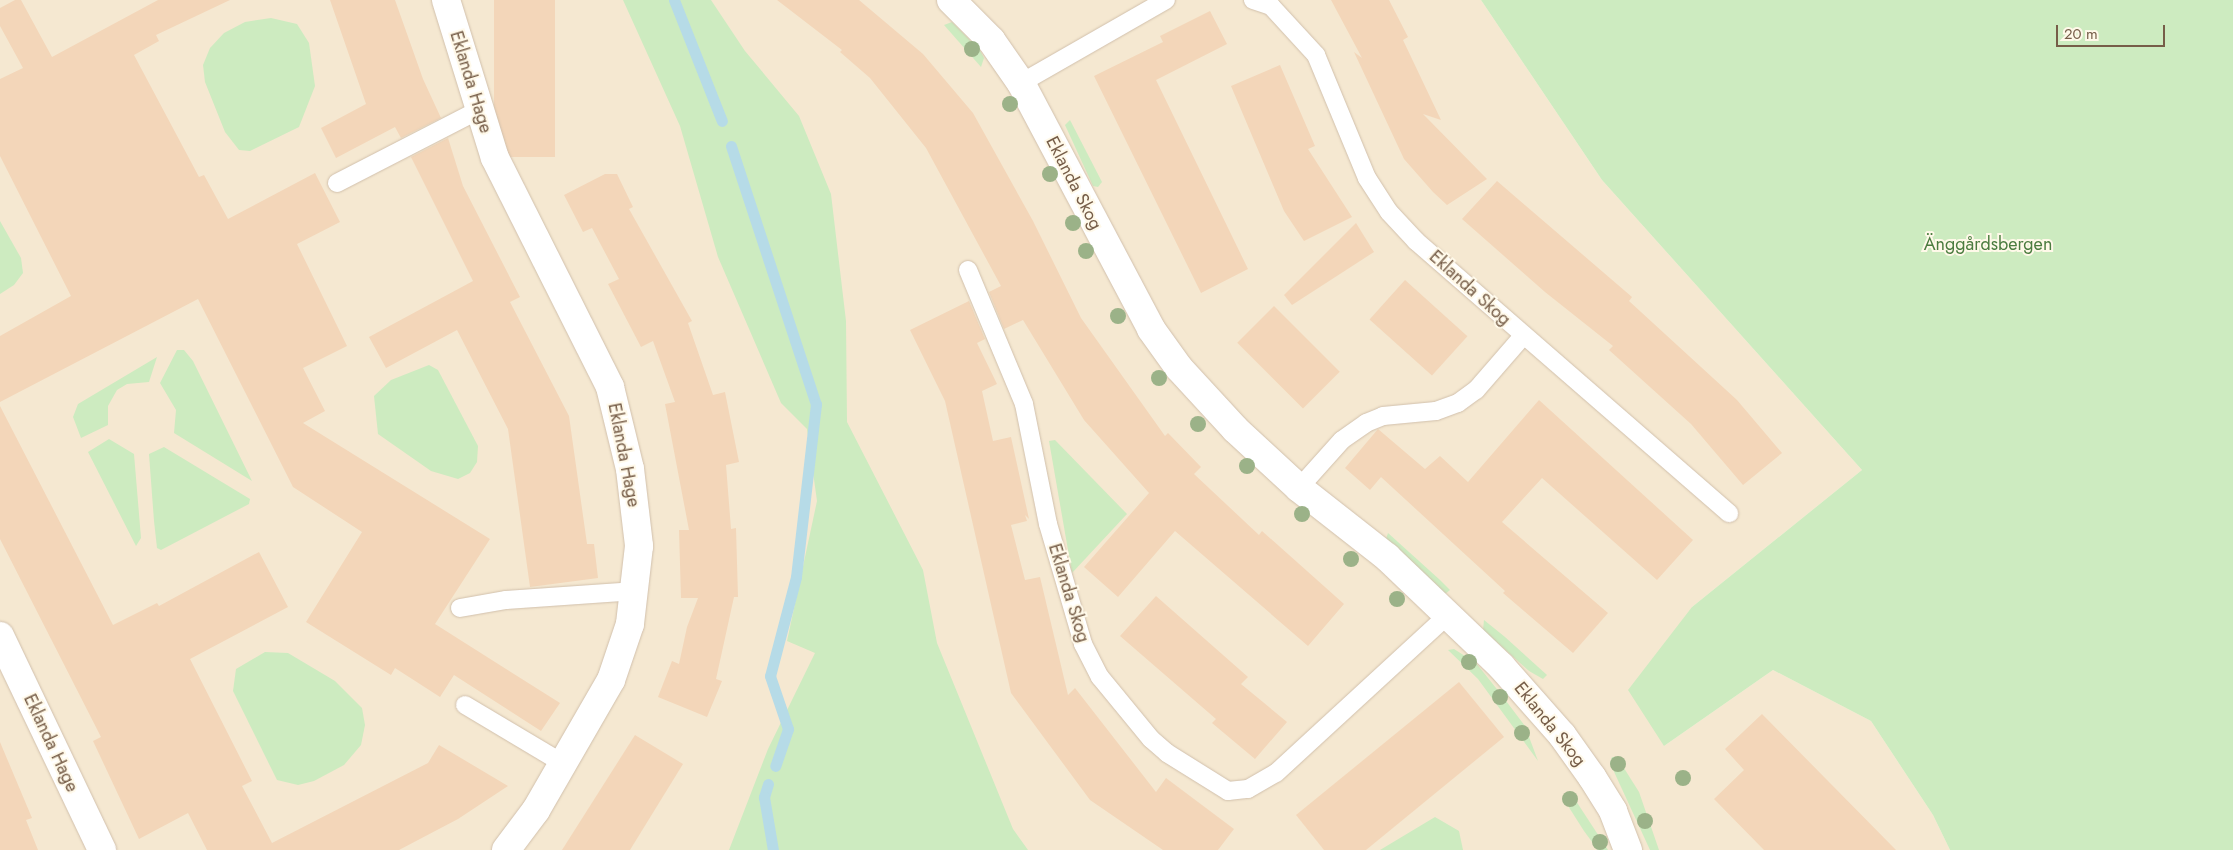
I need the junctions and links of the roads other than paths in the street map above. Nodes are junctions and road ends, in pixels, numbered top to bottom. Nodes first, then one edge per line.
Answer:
1 (446, 0) edge
2 (951, 0) edge
3 (1166, 0) edge
4 (1253, 0) edge
5 (1022, 83) junction
6 (479, 110) junction
7 (338, 182) dead end
8 (968, 270) dead end
9 (1523, 336) junction
10 (1299, 488) junction
11 (1729, 513) dead end
12 (636, 591) junction
13 (460, 608) dead end
14 (1449, 614) junction
15 (0, 636) edge
16 (466, 705) dead end
17 (564, 764) junction
18 (102, 850) edge
19 (506, 850) edge
20 (1628, 850) edge

1 - 6 street, Eklanda Hage
2 - 5 street, Eklanda Skog
3 - 5 lane
4 - 9 lane, Eklanda Skog
5 - 10 street, Eklanda Skog
6 - 7 lane
6 - 12 street, Eklanda Hage
8 - 14 lane, Eklanda Skog
9 - 10 lane, Eklanda Skog
9 - 11 lane, Eklanda Skog
10 - 14 street, Eklanda Skog
12 - 13 lane
12 - 17 street, Eklanda Hage
14 - 20 street, Eklanda Skog
15 - 18 street, Eklanda Hage
16 - 17 lane
17 - 19 street, Eklanda Hage

